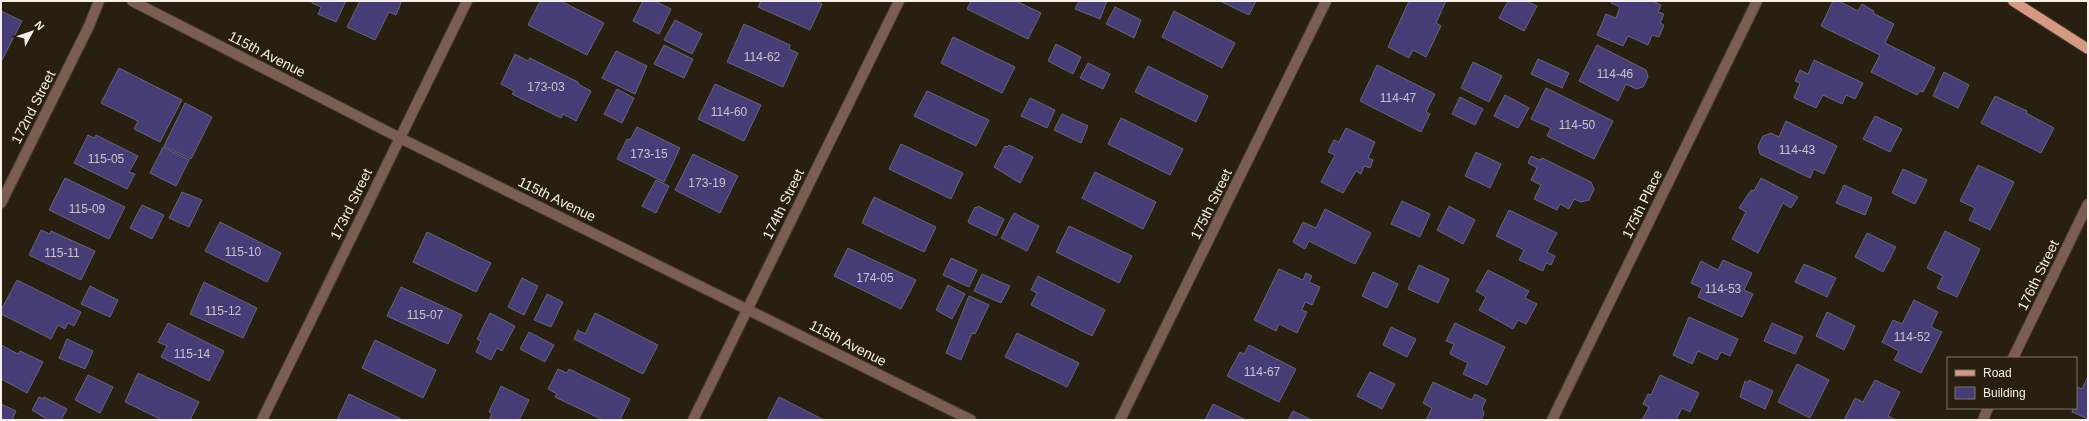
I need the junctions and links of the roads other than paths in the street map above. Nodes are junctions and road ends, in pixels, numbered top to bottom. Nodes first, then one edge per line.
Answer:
1 (99, 1) edge
2 (132, 1) edge
3 (467, 1) edge
4 (899, 1) edge
5 (1326, 1) edge
6 (1757, 1) edge
7 (2013, 1) edge
8 (2088, 49) edge
9 (400, 138) junction
10 (1, 203) edge
11 (2088, 204) edge
12 (747, 308) junction
13 (2013, 357) edge
14 (1988, 409) edge
15 (262, 420) edge
16 (693, 420) edge
17 (971, 420) edge
18 (1120, 420) edge
19 (1552, 420) edge
20 (1983, 420) edge

1 - 10 street, 172nd Street
2 - 9 street, 115th Avenue
3 - 9 street, 173rd Street
4 - 12 street, 174th Street
5 - 18 street, 175th Street
6 - 19 street, 175th Place
7 - 8 main road
9 - 12 street, 115th Avenue
9 - 15 street, 173rd Street
11 - 13 street, 176th Street
12 - 16 street, 174th Street
12 - 17 street, 115th Avenue
14 - 20 street

